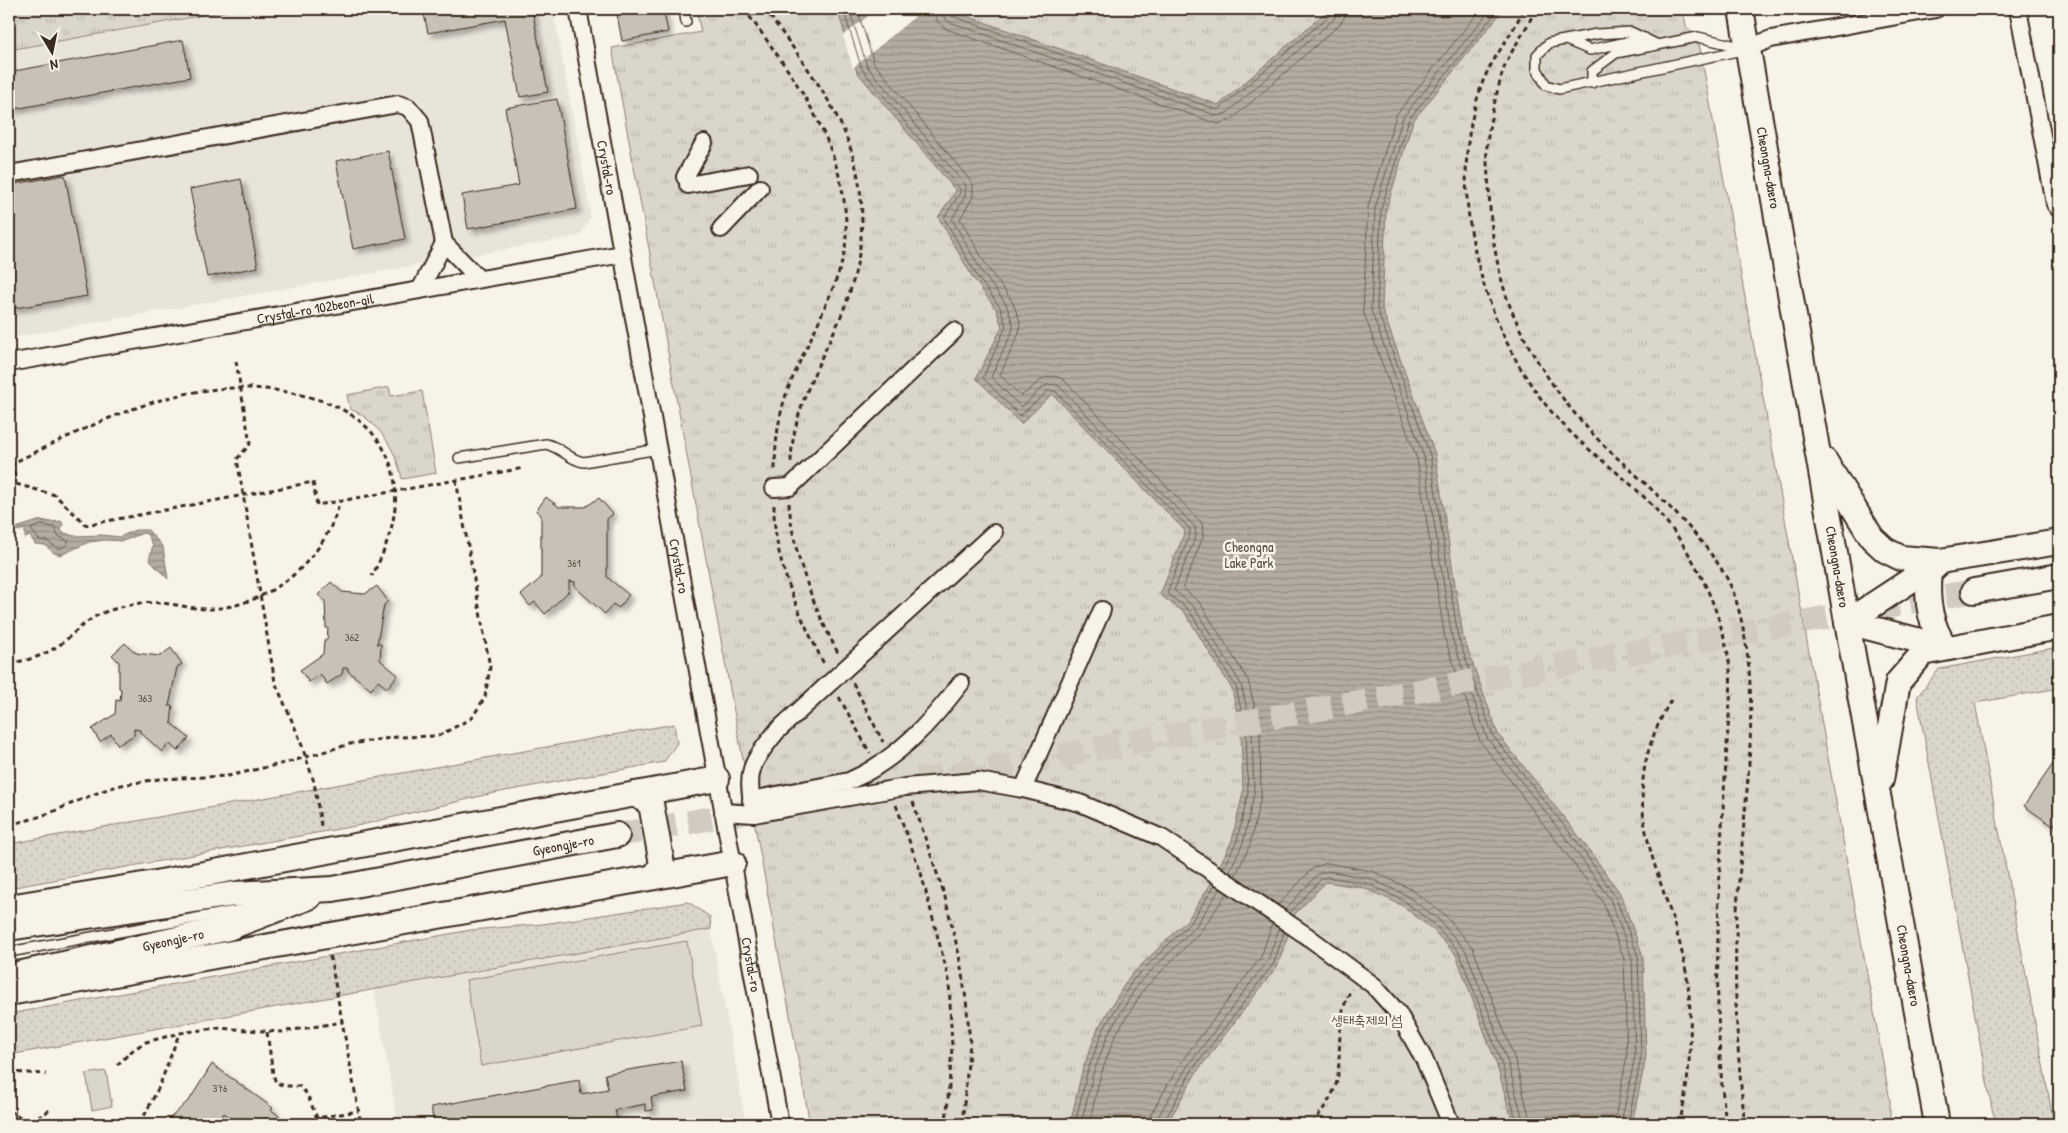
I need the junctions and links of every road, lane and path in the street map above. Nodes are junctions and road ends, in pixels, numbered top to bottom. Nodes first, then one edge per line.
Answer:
1 (578, 9) edge
2 (684, 9) edge
3 (744, 9) edge
4 (764, 9) edge
5 (1523, 9) edge
6 (1535, 9) edge
7 (1741, 9) edge
8 (1936, 9) edge
9 (2018, 9) edge
10 (686, 22) dead end
11 (1645, 38) junction
12 (1566, 40) junction
13 (1658, 44) junction
14 (1748, 48) junction
15 (1592, 83) junction
16 (704, 143) dead end
17 (9, 174) edge
18 (749, 174) dead end
19 (760, 188) dead end
20 (2059, 209) edge
21 (721, 229) dead end
22 (444, 243) junction
23 (622, 254) junction
24 (479, 279) junction
25 (420, 290) junction
26 (954, 330) dead end
27 (236, 361) dead end
28 (9, 363) edge
29 (240, 388) junction
30 (1817, 448) junction
31 (658, 449) junction
32 (459, 458) dead end
33 (524, 468) dead end
34 (456, 480) junction
35 (16, 484) junction
36 (782, 488) junction
37 (396, 490) junction
38 (9, 491) edge
39 (244, 495) junction
40 (340, 500) junction
41 (994, 533) dead end
42 (2059, 542) edge
43 (1940, 561) junction
44 (372, 576) dead end
45 (2059, 576) edge
46 (1974, 590) tunnel mouth
47 (260, 596) junction
48 (1102, 610) dead end
49 (1847, 622) junction
50 (2059, 627) edge
51 (1946, 648) junction
52 (9, 663) edge
53 (846, 669) junction
54 (832, 681) junction
55 (961, 683) dead end
56 (1671, 700) dead end
57 (306, 757) junction
58 (883, 761) junction
59 (717, 779) junction
60 (905, 787) junction
61 (1023, 789) junction
62 (889, 790) junction
63 (635, 794) junction
64 (1878, 797) junction
65 (752, 807) junction
66 (723, 812) junction
67 (9, 824) edge
68 (321, 826) dead end
69 (617, 835) tunnel mouth
70 (733, 863) junction
71 (655, 876) junction
72 (332, 889) junction
73 (308, 897) junction
74 (9, 906) edge
75 (9, 928) edge
76 (329, 950) dead end
77 (9, 952) edge
78 (9, 976) edge
79 (1361, 976) junction
80 (9, 993) edge
81 (343, 1022) junction
82 (267, 1032) junction
83 (180, 1033) junction
84 (117, 1064) dead end
85 (9, 1072) edge
86 (46, 1074) dead end
87 (51, 1109) dead end
88 (9, 1111) edge
89 (358, 1111) junction
90 (31, 1123) edge
91 (140, 1124) edge
92 (361, 1124) edge
93 (780, 1124) edge
94 (946, 1124) edge
95 (962, 1124) edge
96 (1312, 1124) edge
97 (1451, 1124) edge
98 (1679, 1124) edge
99 (1726, 1124) edge
100 (1745, 1124) edge
101 (1937, 1124) edge

1 - 23 street, Crystal-ro
2 - 10 lane
3 - 36 path
4 - 36 path
5 - 99 path
6 - 100 path
7 - 14 street, Cheongna-daero
8 - 14 street
9 - 20 street
11 - 12 lane
11 - 12 lane
11 - 13 lane
12 - 15 lane
13 - 14 lane
13 - 15 lane
14 - 15 lane
14 - 30 street, Cheongna-daero
16 - 18 street
17 - 22 street
19 - 21 street
22 - 24 street
22 - 25 street
23 - 24 street, Crystal-ro 102beon-gil
23 - 31 street, Crystal-ro
24 - 25 street, Crystal-ro 102beon-gil
25 - 28 street, Crystal-ro 102beon-gil
26 - 36 street
27 - 29 path
29 - 35 path
29 - 37 path
29 - 39 path
30 - 43 street
30 - 49 street, Cheongna-daero
31 - 32 lane
31 - 59 street, Crystal-ro
33 - 34 path
34 - 37 path
34 - 57 path
35 - 38 path
35 - 39 path
36 - 53 path
36 - 54 path
37 - 40 path
37 - 44 path
39 - 40 path
39 - 47 path
40 - 47 path
41 - 53 street
42 - 43 street
43 - 49 street
43 - 51 street
45 - 46 street
47 - 52 path
47 - 57 path
48 - 61 street
49 - 51 street
49 - 64 street, Cheongna-daero
50 - 51 street
51 - 64 street
53 - 54 street
53 - 58 path
54 - 58 path
54 - 65 street
55 - 58 street
56 - 98 path
57 - 67 path
57 - 68 path
58 - 65 street
59 - 63 street
59 - 66 street, Crystal-ro
60 - 61 street
60 - 62 street
60 - 95 path
61 - 79 street
62 - 65 street
62 - 94 path
63 - 71 street
63 - 74 street
64 - 101 street, Cheongna-daero
65 - 66 street
66 - 70 street, Crystal-ro
69 - 72 street, Gyeongje-ro
70 - 71 street
70 - 93 street, Crystal-ro
71 - 80 street
72 - 73 street, Gyeongje-ro
72 - 75 street, Gyeongje-ro
73 - 77 lane
73 - 78 street, Gyeongje-ro
76 - 81 path
79 - 96 path
79 - 97 street
81 - 82 path
81 - 89 path
82 - 83 path
82 - 89 path
83 - 84 path
83 - 91 path
85 - 86 path
87 - 90 path
88 - 90 path
89 - 92 path

